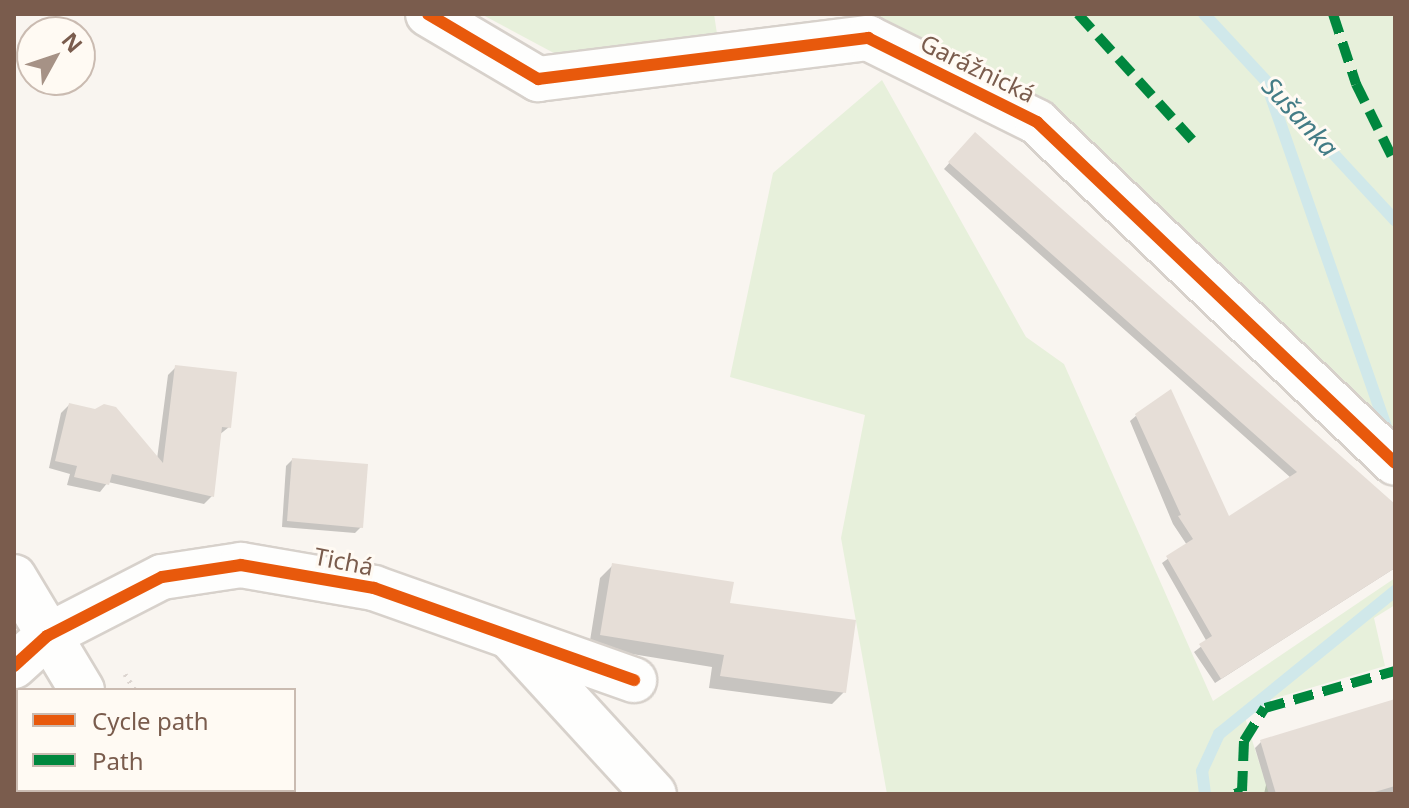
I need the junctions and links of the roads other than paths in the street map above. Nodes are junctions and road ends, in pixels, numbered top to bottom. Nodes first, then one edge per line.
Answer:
1 (428, 14) edge
2 (1395, 463) edge
3 (14, 577) edge
4 (508, 634) junction
5 (47, 636) junction
6 (14, 666) edge
7 (634, 680) dead end
8 (81, 688) edge
9 (654, 794) edge

1 - 2 street, Garážnická
3 - 5 street
4 - 5 street, Tichá
4 - 7 street, Tichá
4 - 9 street
5 - 6 street, Tichá
5 - 8 street

